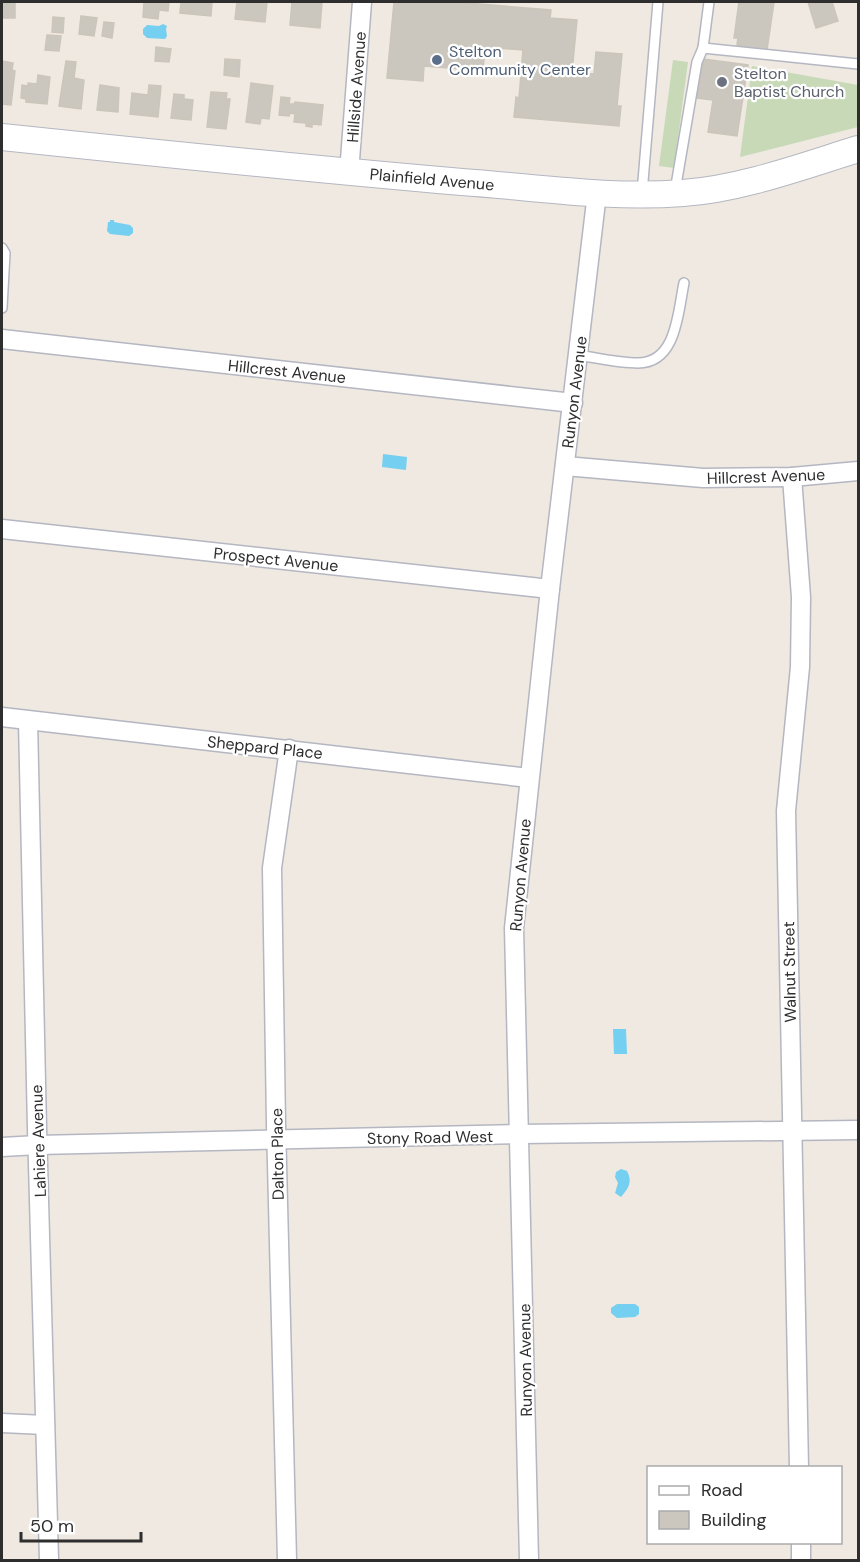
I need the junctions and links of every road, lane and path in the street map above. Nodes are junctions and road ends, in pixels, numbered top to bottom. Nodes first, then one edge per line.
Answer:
1 (362, 2) edge
2 (658, 2) edge
3 (710, 2) edge
4 (703, 48) junction
5 (858, 64) edge
6 (2, 137) edge
7 (858, 149) edge
8 (349, 173) junction
9 (597, 193) junction
10 (675, 194) junction
11 (642, 195) junction
12 (2, 248) edge
13 (684, 283) dead end
14 (2, 308) edge
15 (2, 339) edge
16 (578, 355) junction
17 (573, 403) junction
18 (565, 466) junction
19 (858, 471) edge
20 (792, 477) junction
21 (2, 529) edge
22 (550, 589) junction
23 (2, 717) edge
24 (28, 721) junction
25 (289, 749) junction
26 (529, 778) junction
27 (858, 1130) edge
28 (793, 1131) junction
29 (520, 1134) junction
30 (277, 1140) junction
31 (38, 1145) junction
32 (2, 1147) edge
33 (2, 1423) edge
34 (45, 1425) junction
35 (799, 1466) edge
36 (801, 1544) edge
37 (49, 1560) edge
38 (287, 1560) edge
39 (529, 1560) edge
40 (801, 1560) edge

1 - 8 street, Hillside Avenue
2 - 11 lane
3 - 4 lane
4 - 5 lane
4 - 10 lane
6 - 8 main road, Plainfield Avenue
7 - 10 main road, Plainfield Avenue
8 - 9 main road, Plainfield Avenue
9 - 11 main road, Plainfield Avenue
9 - 16 street, Runyon Avenue
10 - 11 main road, Plainfield Avenue
12 - 14 lane
13 - 16 lane
15 - 17 street, Hillcrest Avenue
16 - 17 street, Runyon Avenue
17 - 18 street, Runyon Avenue
18 - 20 street, Hillcrest Avenue
18 - 22 street, Runyon Avenue
19 - 20 street, Hillcrest Avenue
20 - 28 street, Walnut Street
21 - 22 street, Prospect Avenue
22 - 26 street, Runyon Avenue
23 - 24 street, Sheppard Place
24 - 25 street, Sheppard Place
24 - 31 street, Lahiere Avenue
25 - 26 street, Sheppard Place
25 - 30 street, Dalton Place
26 - 29 street, Runyon Avenue
27 - 28 street, Stony Road West
28 - 29 street, Stony Road West
28 - 35 street, Walnut Street
29 - 30 street, Stony Road West
29 - 39 street, Runyon Avenue
30 - 31 street, Stony Road West
30 - 38 street, Dalton Place
31 - 32 street, Stony Road West
31 - 34 street, Lahiere Avenue
33 - 34 street
34 - 37 street, Lahiere Avenue
36 - 40 street

